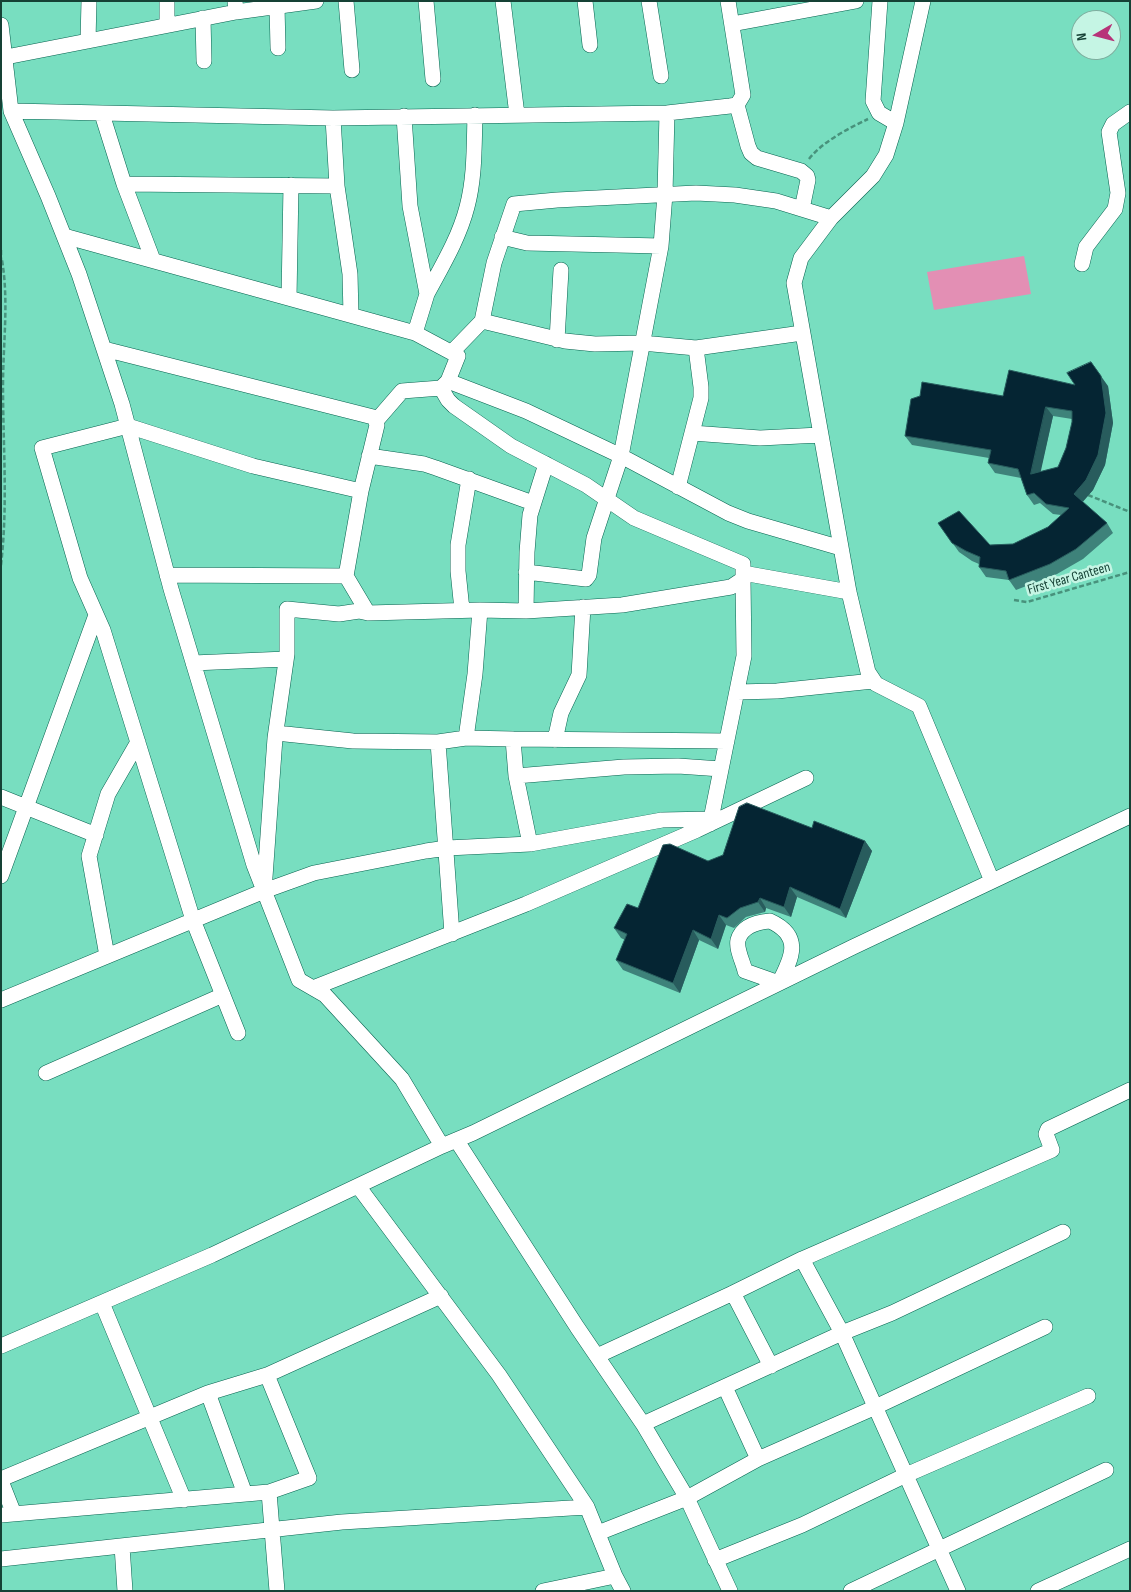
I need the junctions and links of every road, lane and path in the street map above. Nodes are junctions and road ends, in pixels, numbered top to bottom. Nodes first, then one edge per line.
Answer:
1 (89, 1) edge
2 (167, 1) edge
3 (314, 1) edge
4 (346, 1) edge
5 (426, 1) edge
6 (503, 1) edge
7 (585, 1) edge
8 (648, 1) edge
9 (728, 1) edge
10 (856, 1) edge
11 (880, 1) edge
12 (923, 1) edge
13 (235, 6) edge
14 (278, 6) junction
15 (203, 18) junction
16 (732, 24) junction
17 (167, 25) junction
18 (1, 26) edge
19 (88, 41) junction
20 (590, 45) dead end
21 (278, 48) dead end
22 (6, 57) junction
23 (204, 61) dead end
24 (352, 70) dead end
25 (661, 76) dead end
26 (433, 79) dead end
27 (737, 105) junction
28 (11, 111) junction
29 (1130, 112) edge
30 (667, 113) junction
31 (879, 113) junction
32 (102, 114) junction
33 (475, 115) junction
34 (517, 115) junction
35 (404, 116) junction
36 (333, 118) junction
37 (896, 123) junction
38 (801, 170) junction
39 (124, 184) junction
40 (291, 185) junction
41 (337, 186) junction
42 (665, 194) junction
43 (802, 209) junction
44 (831, 218) junction
45 (64, 236) junction
46 (502, 237) junction
47 (661, 246) junction
48 (1, 250) edge
49 (153, 260) junction
50 (2, 261) edge
51 (1082, 264) dead end
52 (561, 270) dead end
53 (427, 294) junction
54 (289, 298) junction
55 (351, 315) junction
56 (482, 321) junction
57 (416, 333) junction
58 (802, 333) junction
59 (557, 340) junction
60 (642, 343) junction
61 (696, 348) junction
62 (104, 349) junction
63 (452, 352) junction
64 (444, 384) junction
65 (376, 421) junction
66 (128, 426) junction
67 (692, 433) junction
68 (820, 435) junction
69 (369, 456) junction
70 (621, 456) junction
71 (546, 464) junction
72 (469, 479) junction
73 (678, 486) junction
74 (361, 491) junction
75 (1088, 495) dead end
76 (607, 499) junction
77 (533, 503) junction
78 (1130, 512) edge
79 (841, 548) junction
80 (1, 565) edge
81 (526, 572) junction
82 (1130, 572) edge
83 (167, 575) junction
84 (346, 576) junction
85 (743, 576) junction
86 (849, 592) junction
87 (1014, 600) dead end
88 (582, 607) junction
89 (462, 610) junction
90 (480, 610) junction
91 (526, 611) junction
92 (368, 613) junction
93 (96, 615) junction
94 (286, 659) junction
95 (193, 662) junction
96 (873, 681) junction
97 (737, 692) junction
98 (276, 733) junction
99 (466, 738) junction
100 (513, 739) junction
101 (555, 740) junction
102 (727, 741) junction
103 (138, 742) junction
104 (438, 742) junction
105 (721, 769) junction
106 (516, 776) junction
107 (806, 778) dead end
108 (1, 798) edge
109 (26, 806) junction
110 (1130, 816) edge
111 (710, 822) junction
112 (96, 835) junction
113 (530, 844) junction
114 (447, 848) junction
115 (1, 876) edge
116 (992, 881) junction
117 (264, 890) junction
118 (193, 920) junction
119 (452, 934) junction
120 (108, 956) junction
121 (313, 988) junction
122 (223, 995) junction
123 (1, 1000) edge
124 (238, 1033) dead end
125 (46, 1073) dead end
126 (1130, 1090) edge
127 (457, 1141) junction
128 (442, 1146) junction
129 (358, 1186) junction
130 (1062, 1232) dead end
131 (802, 1259) junction
132 (733, 1293) junction
133 (441, 1296) junction
134 (102, 1303) junction
135 (1045, 1328) dead end
136 (842, 1334) junction
137 (1, 1346) edge
138 (597, 1356) junction
139 (771, 1366) junction
140 (267, 1375) junction
141 (725, 1387) junction
142 (208, 1393) junction
143 (1088, 1396) dead end
144 (875, 1407) junction
145 (151, 1417) junction
146 (643, 1424) junction
147 (758, 1459) junction
148 (1106, 1470) dead end
149 (906, 1475) junction
150 (1, 1480) edge
151 (268, 1492) junction
152 (245, 1494) junction
153 (686, 1498) junction
154 (184, 1500) junction
155 (587, 1507) junction
156 (8, 1515) edge
157 (271, 1530) junction
158 (598, 1533) junction
159 (122, 1546) junction
160 (939, 1549) junction
161 (1130, 1549) edge
162 (1, 1559) edge
163 (715, 1560) junction
164 (615, 1576) junction
165 (125, 1591) edge
166 (277, 1591) edge
167 (544, 1591) edge
168 (623, 1591) edge
169 (730, 1591) edge
170 (851, 1591) edge
171 (958, 1591) edge
172 (1038, 1591) edge

1 - 19 street
2 - 17 street
3 - 14 street
4 - 24 street
5 - 26 street
6 - 34 street
7 - 20 street
8 - 25 street
9 - 16 street
10 - 16 street
11 - 31 street
12 - 37 street
13 - 14 street
13 - 15 street
14 - 21 street
15 - 17 street
15 - 23 street
16 - 27 street
17 - 19 street
18 - 22 street
19 - 22 street
22 - 28 street
27 - 30 street
27 - 38 street
28 - 32 street
28 - 45 street
29 - 51 street
30 - 34 street
30 - 42 street
31 - 37 street
31 - 38 path
32 - 36 street
32 - 39 street
33 - 34 street
33 - 35 street
33 - 53 street
35 - 36 street
35 - 53 street
36 - 41 street
37 - 44 street
38 - 43 street
39 - 40 street
39 - 49 street
40 - 41 street
40 - 54 street
41 - 55 street
42 - 43 street
42 - 46 street
42 - 47 street
43 - 44 street
44 - 58 street
45 - 49 street
45 - 62 street
46 - 47 street
46 - 56 street
47 - 60 street
48 - 50 path
49 - 54 street
50 - 80 path
52 - 59 street
53 - 57 street
54 - 55 street
55 - 57 street
56 - 59 street
56 - 63 street
57 - 63 street
58 - 61 street
58 - 68 street
59 - 60 street
60 - 61 street
60 - 70 street
61 - 67 street
62 - 65 street
62 - 66 street
63 - 64 street
64 - 65 street
64 - 70 street
64 - 71 street
65 - 69 street
66 - 74 street
66 - 83 street
66 - 93 street
67 - 68 street
67 - 73 street
68 - 79 street
69 - 72 street
69 - 74 street
70 - 73 street
70 - 76 street
71 - 76 street
71 - 77 street
72 - 77 street
72 - 89 street
73 - 79 street
74 - 84 street
75 - 78 path
76 - 81 street
76 - 85 street
77 - 81 street
79 - 86 street
81 - 91 street
82 - 87 path, First Year Canteen
83 - 84 street
83 - 95 street
84 - 92 street
85 - 86 street
85 - 88 street
85 - 97 street
86 - 96 street
88 - 91 street
88 - 101 street
89 - 90 street
89 - 92 street
90 - 91 street
90 - 99 street
92 - 94 street
93 - 103 street
93 - 109 street
94 - 95 street
94 - 98 street
95 - 117 street
96 - 97 street
96 - 116 street
97 - 102 street
98 - 104 street
98 - 117 street
99 - 100 street
99 - 104 street
100 - 101 street
100 - 106 street
101 - 102 street
102 - 105 street
103 - 112 street
103 - 118 street
104 - 114 street
105 - 106 street
105 - 111 street
106 - 113 street
107 - 111 street
108 - 109 street
109 - 112 street
109 - 115 street
110 - 116 street
111 - 113 street
111 - 119 street
112 - 120 street
113 - 114 street
114 - 117 street
114 - 119 street
116 - 127 street
117 - 118 street
117 - 121 street
118 - 120 street
118 - 122 street
119 - 121 street
120 - 123 street
121 - 128 street
122 - 124 street
122 - 125 street
126 - 131 street
127 - 128 street
127 - 138 street
128 - 129 street
129 - 133 street
129 - 134 street
130 - 136 street
131 - 132 street
131 - 136 street
132 - 138 street
132 - 139 street
133 - 140 street
133 - 155 street
134 - 137 street
134 - 145 street
135 - 144 street
136 - 139 street
136 - 144 street
138 - 146 street
139 - 141 street
140 - 142 street
140 - 151 street
141 - 146 street
141 - 147 street
142 - 145 street
142 - 152 street
143 - 149 street
144 - 147 street
144 - 149 street
145 - 150 street
145 - 154 street
146 - 153 street
147 - 153 street
148 - 160 street
149 - 160 street
149 - 163 street
150 - 156 street
151 - 152 street
151 - 157 street
152 - 154 street
153 - 158 street
153 - 163 street
154 - 156 street
155 - 157 street
155 - 158 street
157 - 159 street
157 - 166 street
158 - 164 street
159 - 162 street
159 - 165 street
160 - 170 street
160 - 171 street
161 - 172 street
163 - 169 street
164 - 167 street
164 - 168 street

